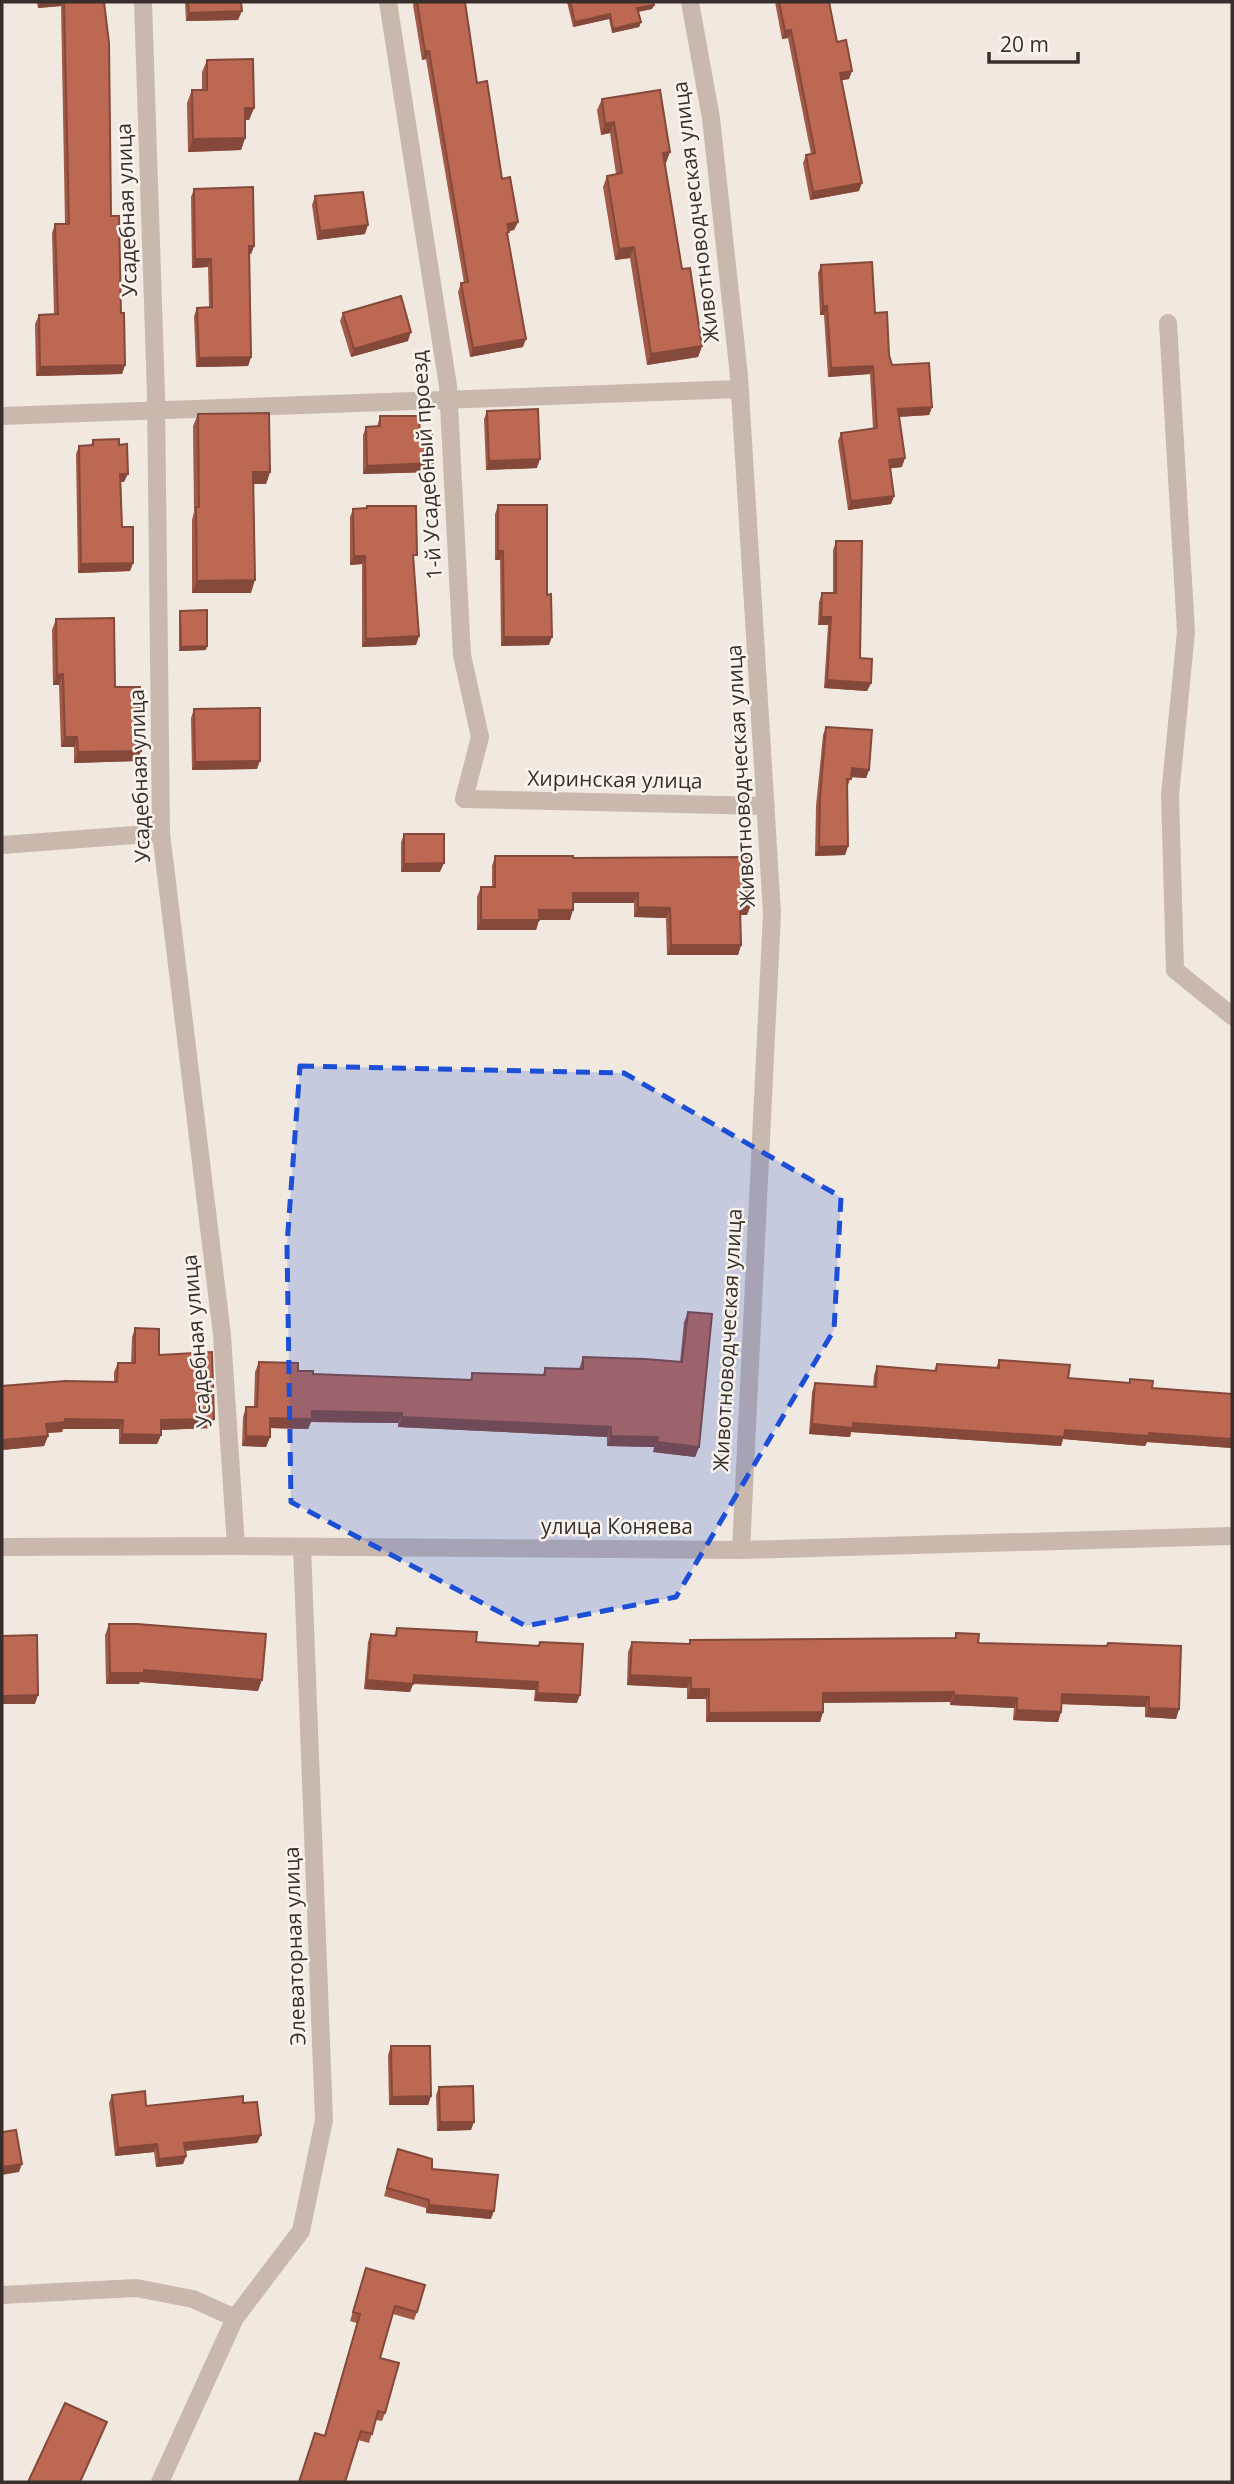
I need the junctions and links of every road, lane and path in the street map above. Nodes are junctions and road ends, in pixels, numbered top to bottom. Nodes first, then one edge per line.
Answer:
1 (143, 2) edge
2 (388, 2) edge
3 (690, 2) edge
4 (1168, 323) dead end
5 (740, 388) junction
6 (449, 401) junction
7 (156, 409) junction
8 (2, 416) edge
9 (464, 799) joint
10 (766, 806) junction
11 (161, 833) junction
12 (2, 845) edge
13 (1232, 1016) edge
14 (1232, 1536) edge
15 (236, 1546) junction
16 (2, 1547) edge
17 (302, 1547) junction
18 (741, 1550) junction
19 (2, 2295) edge
20 (235, 2318) junction
21 (160, 2482) edge

1 - 7 street, Усадебная улица
2 - 6 street, 1-й Усадебный проезд
3 - 5 street, Животноводческая улица
4 - 13 street
5 - 6 street
5 - 10 street, Животноводческая улица
6 - 7 street
6 - 9 street, 1-й Усадебный проезд
7 - 8 street
7 - 11 street, Усадебная улица
9 - 10 street, Хиринская улица
10 - 18 street, Животноводческая улица
11 - 12 street
11 - 15 street, Усадебная улица
14 - 18 street, улица Коняева
15 - 16 street, улица Коняева
15 - 17 street, улица Коняева
17 - 18 street, улица Коняева
17 - 20 street, Элеваторная улица
19 - 20 street
20 - 21 street, Элеваторная улица

